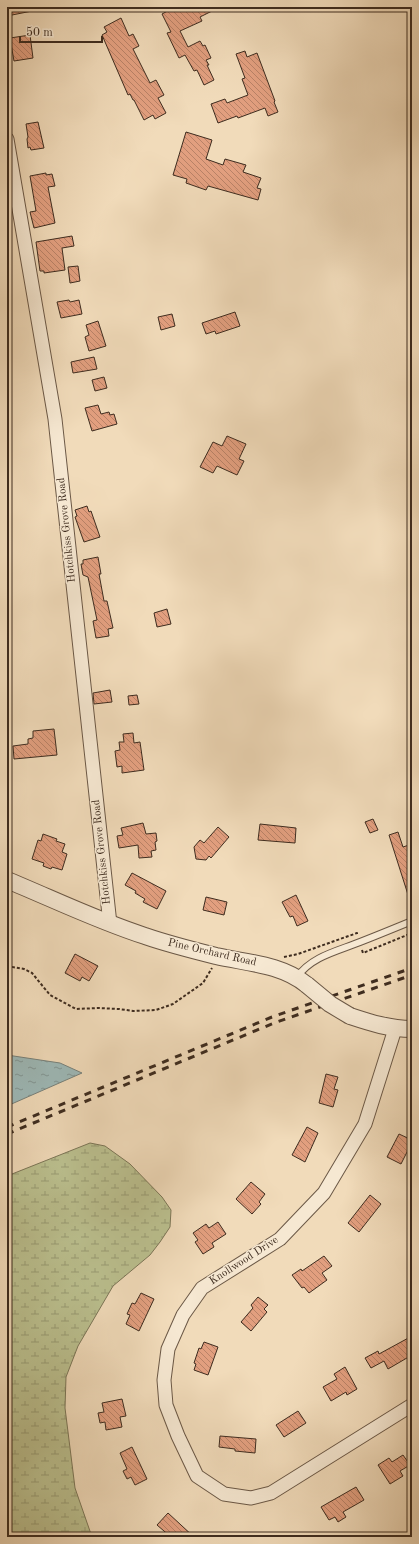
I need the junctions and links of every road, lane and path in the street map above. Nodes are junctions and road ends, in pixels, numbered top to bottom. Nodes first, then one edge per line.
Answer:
1 (7, 139) edge
2 (7, 880) edge
3 (412, 921) edge
4 (110, 924) junction
5 (412, 933) edge
6 (360, 942) junction
7 (215, 956) junction
8 (283, 957) dead end
9 (7, 966) edge
10 (302, 981) junction
11 (395, 1029) junction
12 (412, 1029) edge
13 (412, 1405) edge

1 - 4 street, Hotchkiss Grove Road
2 - 4 street, Pine Orchard Road
3 - 6 lane
4 - 7 street, Pine Orchard Road
5 - 6 path
6 - 8 path
6 - 10 lane
7 - 9 path
7 - 10 street, Pine Orchard Road
10 - 11 street, Pine Orchard Road, bridge
11 - 12 street, Pine Orchard Road
11 - 13 street, Knollwood Drive

